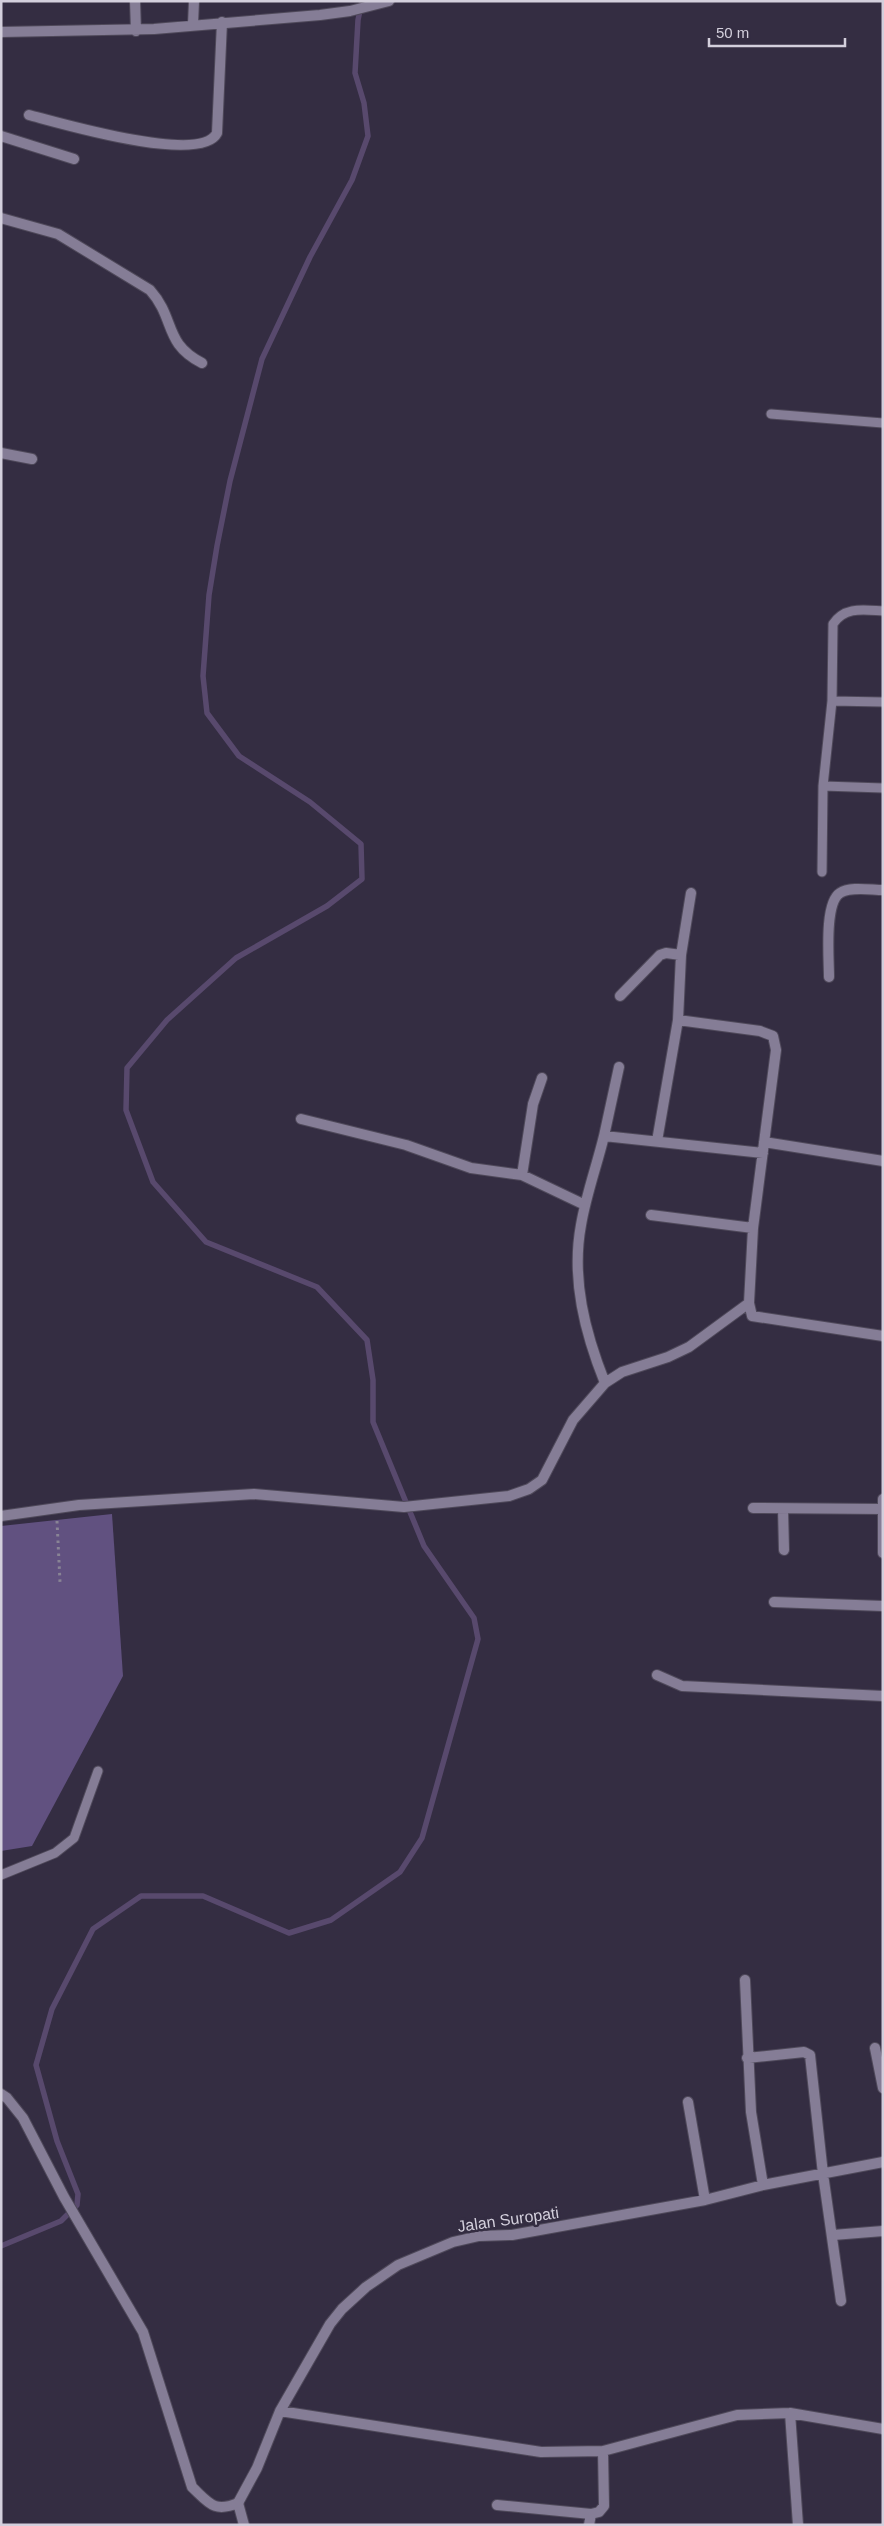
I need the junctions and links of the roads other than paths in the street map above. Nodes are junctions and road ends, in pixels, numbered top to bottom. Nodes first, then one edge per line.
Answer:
1 (135, 1) edge
2 (194, 1) edge
3 (388, 1) edge
4 (222, 22) junction
5 (193, 24) junction
6 (136, 30) junction
7 (1, 32) edge
8 (29, 116) dead end
9 (1, 136) edge
10 (74, 158) dead end
11 (1, 218) edge
12 (202, 363) dead end
13 (771, 414) dead end
14 (883, 423) edge
15 (1, 453) edge
16 (32, 459) dead end
17 (883, 611) edge
18 (832, 700) junction
19 (883, 702) edge
20 (823, 786) junction
21 (883, 788) edge
22 (822, 872) dead end
23 (883, 890) edge
24 (691, 893) dead end
25 (681, 955) junction
26 (829, 977) dead end
27 (620, 996) dead end
28 (678, 1020) junction
29 (619, 1066) dead end
30 (542, 1078) dead end
31 (301, 1119) dead end
32 (604, 1136) junction
33 (657, 1141) junction
34 (764, 1147) junction
35 (883, 1161) edge
36 (522, 1175) junction
37 (585, 1205) junction
38 (652, 1215) dead end
39 (753, 1228) junction
40 (749, 1303) junction
41 (883, 1336) edge
42 (605, 1383) junction
43 (882, 1506) edge
44 (753, 1508) dead end
45 (783, 1509) junction
46 (1, 1516) edge
47 (784, 1550) dead end
48 (883, 1553) edge
49 (774, 1602) dead end
50 (883, 1606) edge
51 (657, 1675) dead end
52 (883, 1696) edge
53 (98, 1771) dead end
54 (1, 1875) edge
55 (745, 1980) dead end
56 (875, 2048) dead end
57 (748, 2058) junction
58 (883, 2088) edge
59 (1, 2094) edge
60 (688, 2102) dead end
61 (883, 2162) edge
62 (823, 2174) junction
63 (763, 2185) junction
64 (704, 2200) junction
65 (883, 2231) edge
66 (833, 2235) junction
67 (840, 2301) dead end
68 (280, 2411) junction
69 (790, 2413) junction
70 (883, 2429) edge
71 (603, 2451) junction
72 (238, 2503) junction
73 (497, 2505) dead end
74 (591, 2514) junction
75 (244, 2525) edge
76 (590, 2525) edge
77 (798, 2525) edge

1 - 6 street
2 - 5 street
3 - 4 street
4 - 5 street
4 - 8 street
5 - 6 street
6 - 7 street
9 - 10 street
11 - 12 street
13 - 14 lane
15 - 16 street
17 - 18 lane
18 - 19 lane
18 - 20 lane
20 - 21 lane
20 - 22 lane
23 - 26 street
24 - 25 street
25 - 27 street
25 - 28 street
28 - 33 street
28 - 34 street
29 - 32 street
30 - 36 street
31 - 36 street
32 - 33 street
32 - 37 street
33 - 34 street
34 - 35 street
34 - 39 street
36 - 37 street
37 - 42 street
38 - 39 street
39 - 40 street
40 - 41 street
40 - 42 street
42 - 46 street
43 - 45 street
43 - 48 street
44 - 45 street
45 - 47 street
49 - 50 street
51 - 52 street
53 - 54 lane
55 - 57 street
56 - 58 street
57 - 62 street
57 - 63 street
59 - 72 street
60 - 64 street
61 - 62 street, Jalan Suropati
62 - 63 street, Jalan Suropati
62 - 66 street
63 - 64 street, Jalan Suropati
64 - 68 street, Jalan Suropati
65 - 66 street
66 - 67 street
68 - 71 street
68 - 72 street, Jalan Suropati
69 - 70 street
69 - 71 street
69 - 77 street
71 - 74 street
72 - 75 street
73 - 74 street
74 - 76 street

